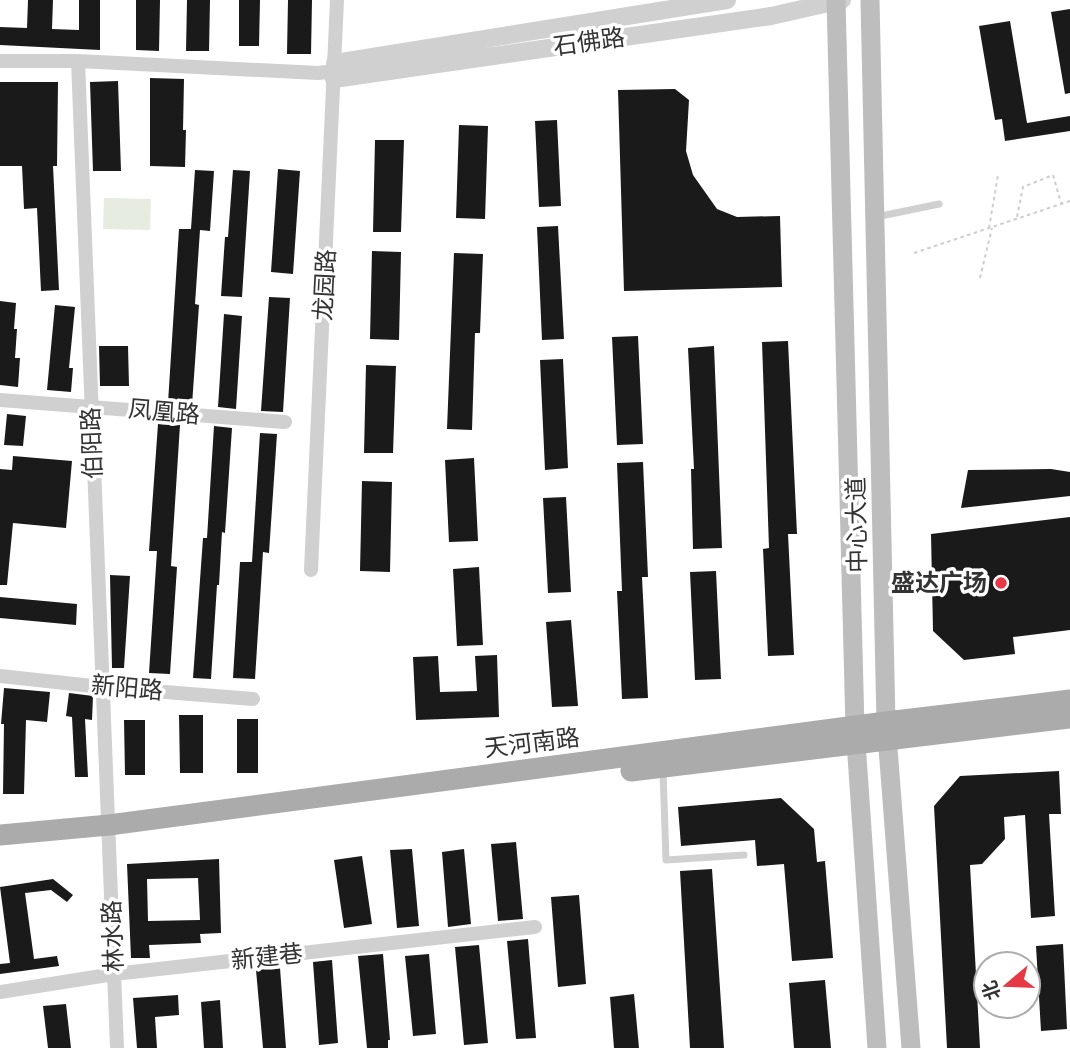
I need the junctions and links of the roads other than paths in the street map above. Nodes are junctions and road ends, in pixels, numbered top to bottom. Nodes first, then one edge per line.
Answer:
1 (337, 0) edge
2 (727, 0) edge
3 (838, 0) edge
4 (870, 0) edge
5 (0, 61) edge
6 (78, 61) junction
7 (335, 71) junction
8 (939, 204) dead end
9 (875, 217) junction
10 (0, 400) edge
11 (91, 406) junction
12 (285, 422) dead end
13 (311, 570) dead end
14 (0, 676) edge
15 (102, 687) junction
16 (253, 699) dead end
17 (1070, 700) edge
18 (1070, 718) edge
19 (887, 731) junction
20 (855, 735) junction
21 (663, 767) junction
22 (109, 830) junction
23 (0, 835) edge
24 (0, 847) edge
25 (744, 855) dead end
26 (535, 927) dead end
27 (114, 974) junction
28 (0, 992) edge
29 (117, 1048) edge
30 (877, 1048) edge
31 (911, 1048) edge

1 - 7 street, 龙园路
2 - 7 street, 石佛路
3 - 7 street, 石佛路
3 - 20 main road, 中心大道
4 - 9 main road, 中心大道
5 - 6 street, 石佛路
6 - 7 street, 石佛路
6 - 11 street, 伯阳路
7 - 13 street, 龙园路
8 - 9 lane
9 - 19 main road, 中心大道
10 - 11 street, 凤凰路
11 - 12 street, 凤凰路
11 - 15 street, 伯阳路
14 - 15 street, 新阳路
15 - 16 street, 新阳路
15 - 22 street, 伯阳路
17 - 19 main road, 天河南路
18 - 19 main road, 天河南路
19 - 20 main road, 天河南路
19 - 31 main road, 中心大道
20 - 21 main road, 天河南路
20 - 22 main road, 天河南路
20 - 30 main road, 中心大道
21 - 22 main road, 天河南路
21 - 25 lane
22 - 23 main road, 天河南路
22 - 24 main road, 天河南路
22 - 27 street, 林水路
26 - 27 street, 新建巷
27 - 28 street, 新建巷
27 - 29 street, 林水路

